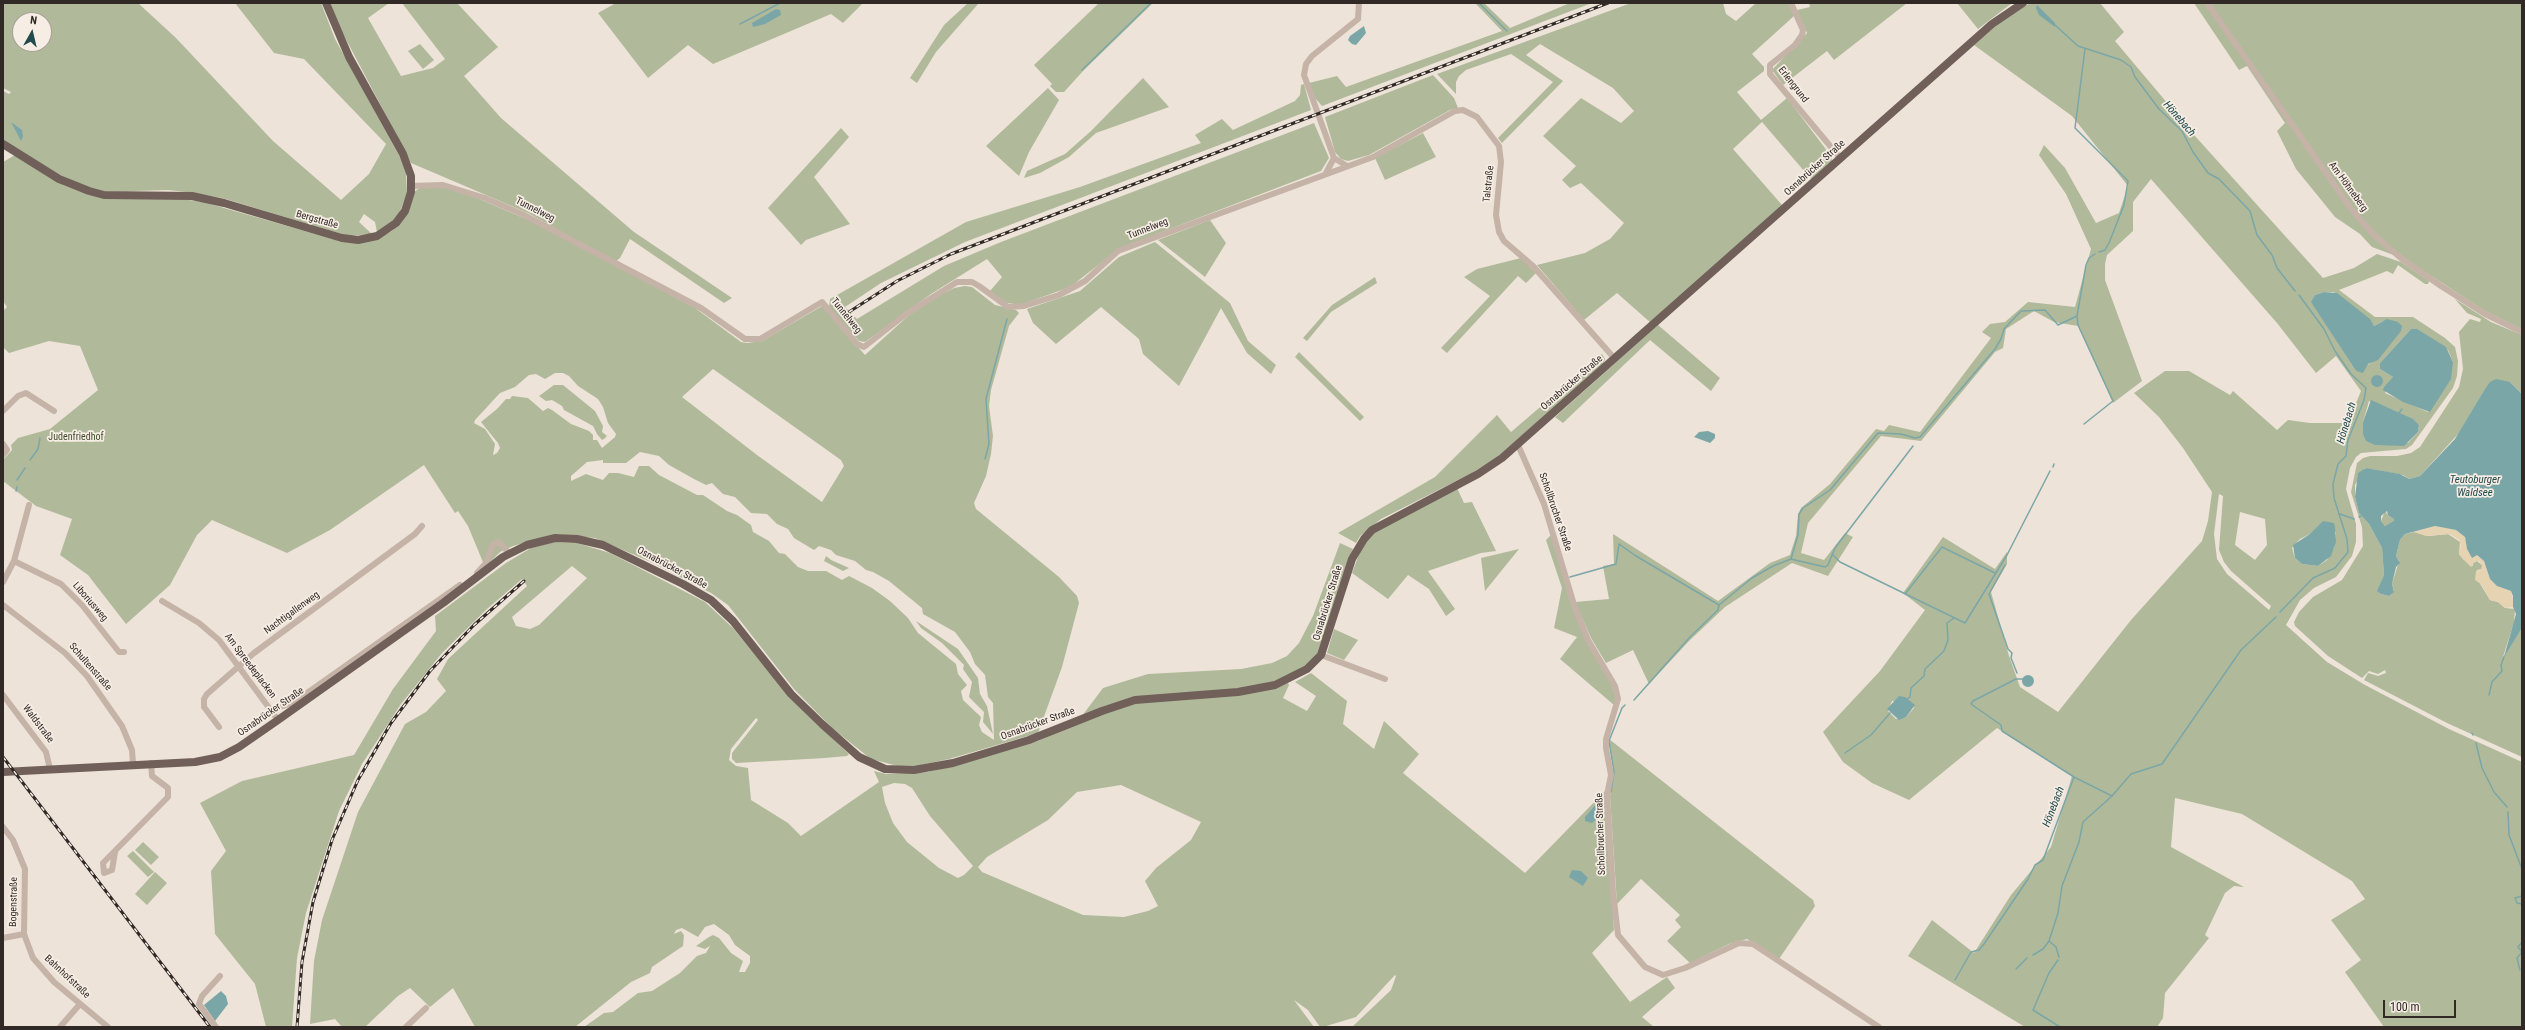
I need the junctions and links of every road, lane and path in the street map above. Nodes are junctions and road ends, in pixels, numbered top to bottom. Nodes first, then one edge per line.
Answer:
1 (1359, 3) edge
2 (1790, 3) edge
3 (2023, 3) edge
4 (2207, 3) edge
5 (326, 4) edge
6 (3, 144) edge
7 (1334, 158) junction
8 (1841, 159) junction
9 (1347, 166) junction
10 (1326, 174) junction
11 (411, 186) junction
12 (2522, 332) edge
13 (1615, 359) junction
14 (3, 411) edge
15 (54, 411) dead end
16 (3, 444) edge
17 (1518, 445) junction
18 (5, 452) edge
19 (29, 505) dead end
20 (422, 526) dead end
21 (509, 553) junction
22 (14, 561) junction
23 (3, 582) edge
24 (162, 601) dead end
25 (3, 605) edge
26 (124, 652) dead end
27 (1321, 655) junction
28 (239, 665) junction
29 (1385, 679) dead end
30 (3, 695) edge
31 (270, 710) junction
32 (278, 720) junction
33 (219, 727) dead end
34 (151, 763) junction
35 (133, 764) junction
36 (50, 769) junction
37 (3, 772) edge
38 (3, 827) edge
39 (115, 852) dead end
40 (24, 934) junction
41 (3, 938) edge
42 (220, 976) dead end
43 (80, 1004) junction
44 (426, 1008) dead end
45 (60, 1027) edge
46 (108, 1027) edge
47 (216, 1027) edge
48 (406, 1027) edge
49 (1879, 1027) edge

1 - 7 street
2 - 8 street, Erlengrund
3 - 8 main road, Osnabrücker Straße
4 - 12 street, Am Höhneberg
5 - 11 main road, Bergstraße
6 - 11 main road, Bergstraße
7 - 9 street
7 - 10 street
8 - 13 main road, Osnabrücker Straße
9 - 10 street, Talstraße
9 - 13 street, Talstraße
10 - 11 street, Tunnelweg
13 - 17 main road, Osnabrücker Straße
14 - 15 street
16 - 18 street
17 - 27 main road, Osnabrücker Straße
17 - 49 street, Schollbrucher Straße
19 - 22 street
20 - 28 street, Nachtigallenweg
21 - 27 main road, Osnabrücker Straße
21 - 31 street, Osnabrücker Straße
21 - 32 main road, Osnabrücker Straße
22 - 23 street
22 - 26 street, Liboriusweg
24 - 28 street, Am Spreedeplacken
25 - 35 street, Schultenstraße
27 - 29 street
28 - 31 street, Am Spreedeplacken
28 - 33 street, Nachtigallenweg
30 - 36 street, Waldstraße
31 - 32 street, Am Spreedeplacken
32 - 34 main road, Osnabrücker Straße
34 - 35 main road, Osnabrücker Straße
34 - 39 street
35 - 36 main road, Osnabrücker Straße
36 - 37 main road, Osnabrücker Straße
38 - 40 street, Bogenstraße
40 - 41 street
40 - 43 street, Bahnhofstraße
42 - 47 street
43 - 45 street
43 - 46 street, Bahnhofstraße
44 - 48 street

